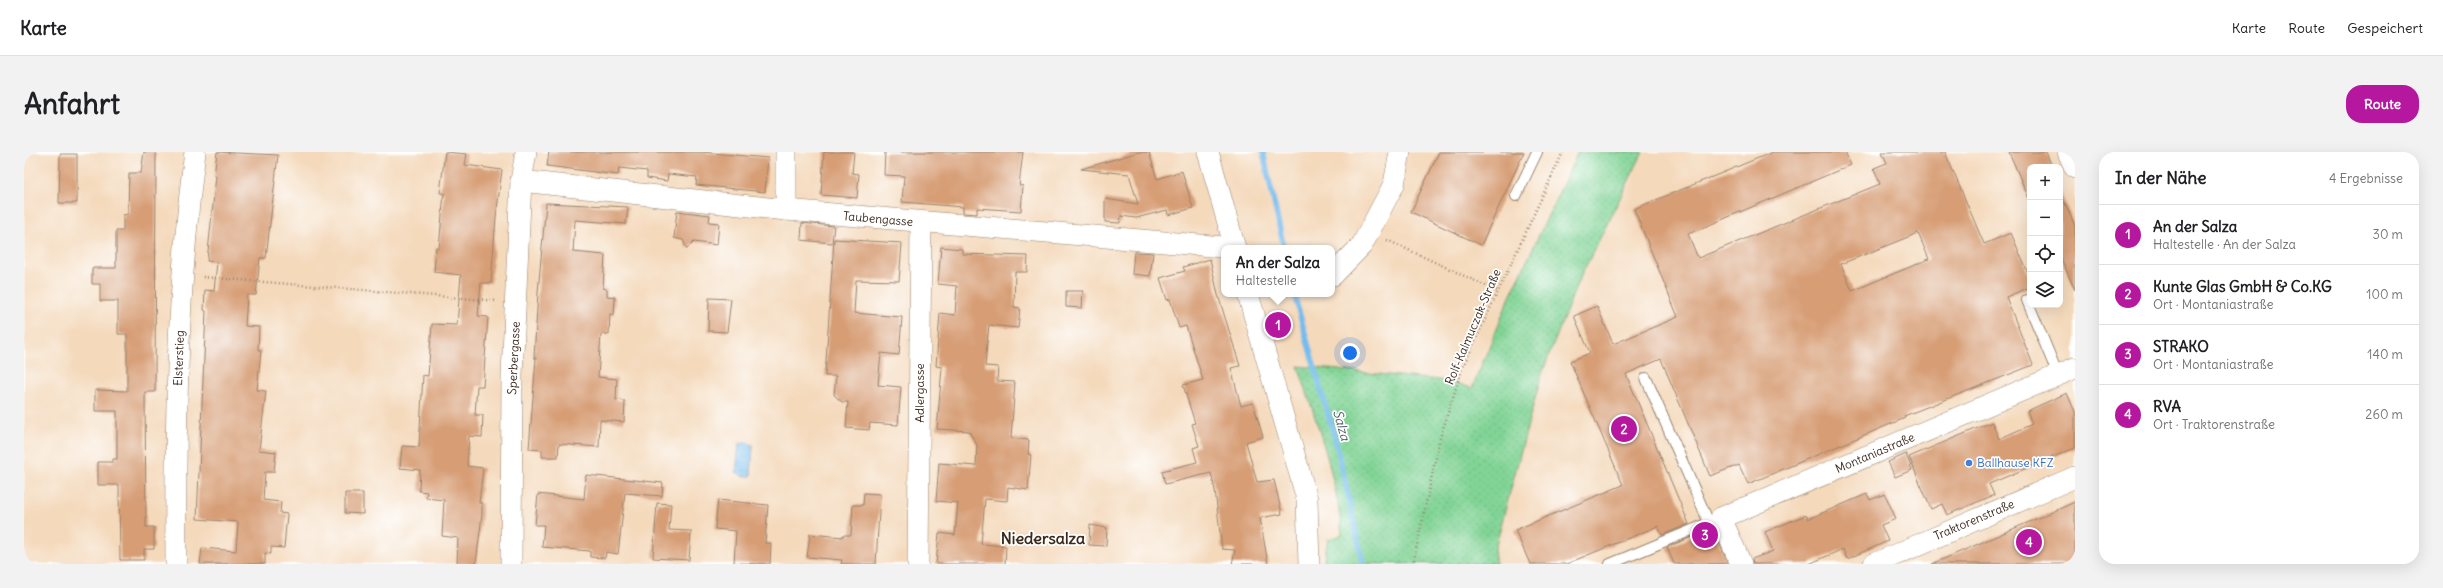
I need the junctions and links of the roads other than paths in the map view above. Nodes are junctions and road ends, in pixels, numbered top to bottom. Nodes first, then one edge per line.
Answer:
1 (195, 152) edge
2 (526, 152) edge
3 (786, 152) edge
4 (1208, 152) edge
5 (1400, 152) edge
6 (1537, 152) edge
7 (2068, 152) edge
8 (2075, 168) edge
9 (521, 181) junction
10 (1516, 196) dead end
11 (786, 210) junction
12 (921, 223) junction
13 (1234, 245) edge
14 (1221, 247) edge
15 (1335, 274) edge
16 (1249, 297) edge
17 (2031, 308) edge
18 (2067, 372) edge
19 (1646, 378) dead end
20 (2075, 477) edge
21 (1715, 520) junction
22 (176, 564) edge
23 (511, 564) edge
24 (918, 564) edge
25 (1309, 564) edge
26 (1610, 564) edge
27 (1741, 564) edge
28 (1874, 564) edge

1 - 22 street, Elsterstieg
2 - 9 street, Sperbergasse
3 - 11 street
4 - 13 street
5 - 15 street
6 - 10 lane
7 - 8 street
9 - 11 street, Taubengasse
9 - 23 street, Sperbergasse
11 - 12 street, Taubengasse
12 - 14 street, Taubengasse
12 - 24 street, Adlergasse
16 - 25 street
17 - 18 lane
18 - 21 street, Montaniastraße
19 - 21 lane
20 - 28 street, Traktorenstraße
21 - 26 lane
21 - 27 street

